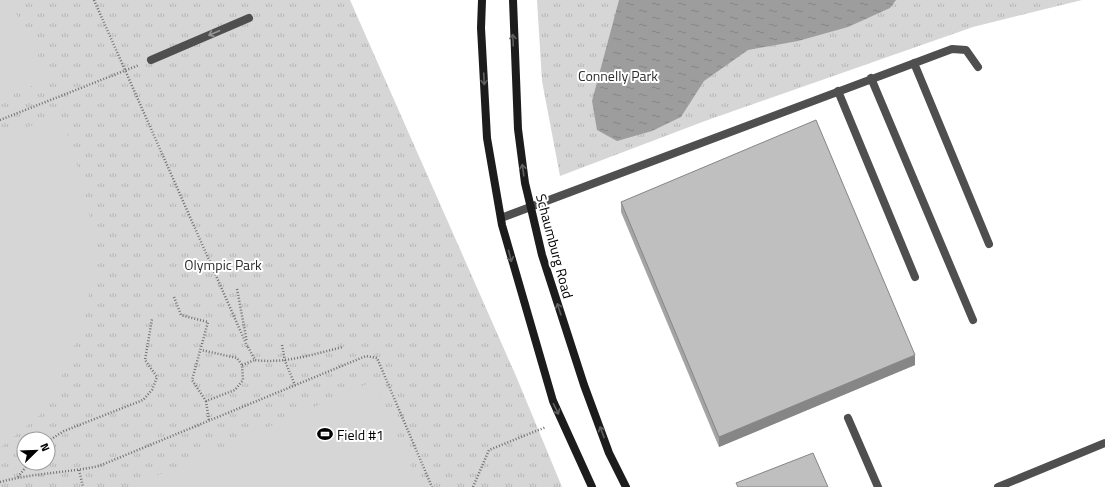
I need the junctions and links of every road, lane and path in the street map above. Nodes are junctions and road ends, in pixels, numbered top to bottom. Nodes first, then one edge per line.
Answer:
1 (94, 0) edge
2 (482, 0) edge
3 (513, 0) edge
4 (250, 18) dead end
5 (151, 60) joint
6 (914, 63) junction
7 (978, 66) dead end
8 (126, 71) junction
9 (871, 78) junction
10 (838, 91) junction
11 (0, 120) edge
12 (530, 208) junction
13 (500, 218) junction
14 (989, 244) dead end
15 (915, 277) dead end
16 (237, 290) dead end
17 (174, 296) dead end
18 (152, 319) dead end
19 (973, 320) dead end
20 (282, 345) dead end
21 (343, 347) dead end
22 (248, 348) junction
23 (201, 350) junction
24 (255, 360) junction
25 (285, 361) junction
26 (242, 365) junction
27 (295, 384) junction
28 (206, 401) junction
29 (848, 418) dead end
30 (209, 421) junction
31 (546, 427) dead end
32 (56, 436) edge
33 (1105, 443) edge
34 (79, 470) junction
35 (23, 471) edge
36 (18, 477) junction
37 (0, 482) edge
38 (83, 487) edge
39 (432, 487) edge
40 (473, 487) edge
41 (592, 487) edge
42 (626, 487) edge
43 (878, 487) edge
44 (998, 487) edge

1 - 8 path
2 -> 13 street
12 -> 3 street, Schaumburg Road
4 -> 5 lane
5 - 8 path
6 - 7 lane
6 - 9 lane
6 - 14 lane
8 - 11 path
8 - 22 path
9 - 10 lane
9 - 19 lane
10 - 12 lane
10 - 15 lane
12 - 13 lane
42 -> 12 street, Schaumburg Road
13 -> 41 street
16 - 22 path
17 - 23 path
18 - 32 path
20 - 25 path
21 - 25 path
22 - 24 path
23 - 26 path
23 - 28 path
24 - 25 path
24 - 26 path
25 - 27 path
26 - 28 path
27 - 30 path
27 - 39 path
28 - 30 path
29 - 43 lane
30 - 34 path
31 - 40 path
33 - 44 lane
34 - 36 path
34 - 38 path
35 - 36 path
36 - 37 path

